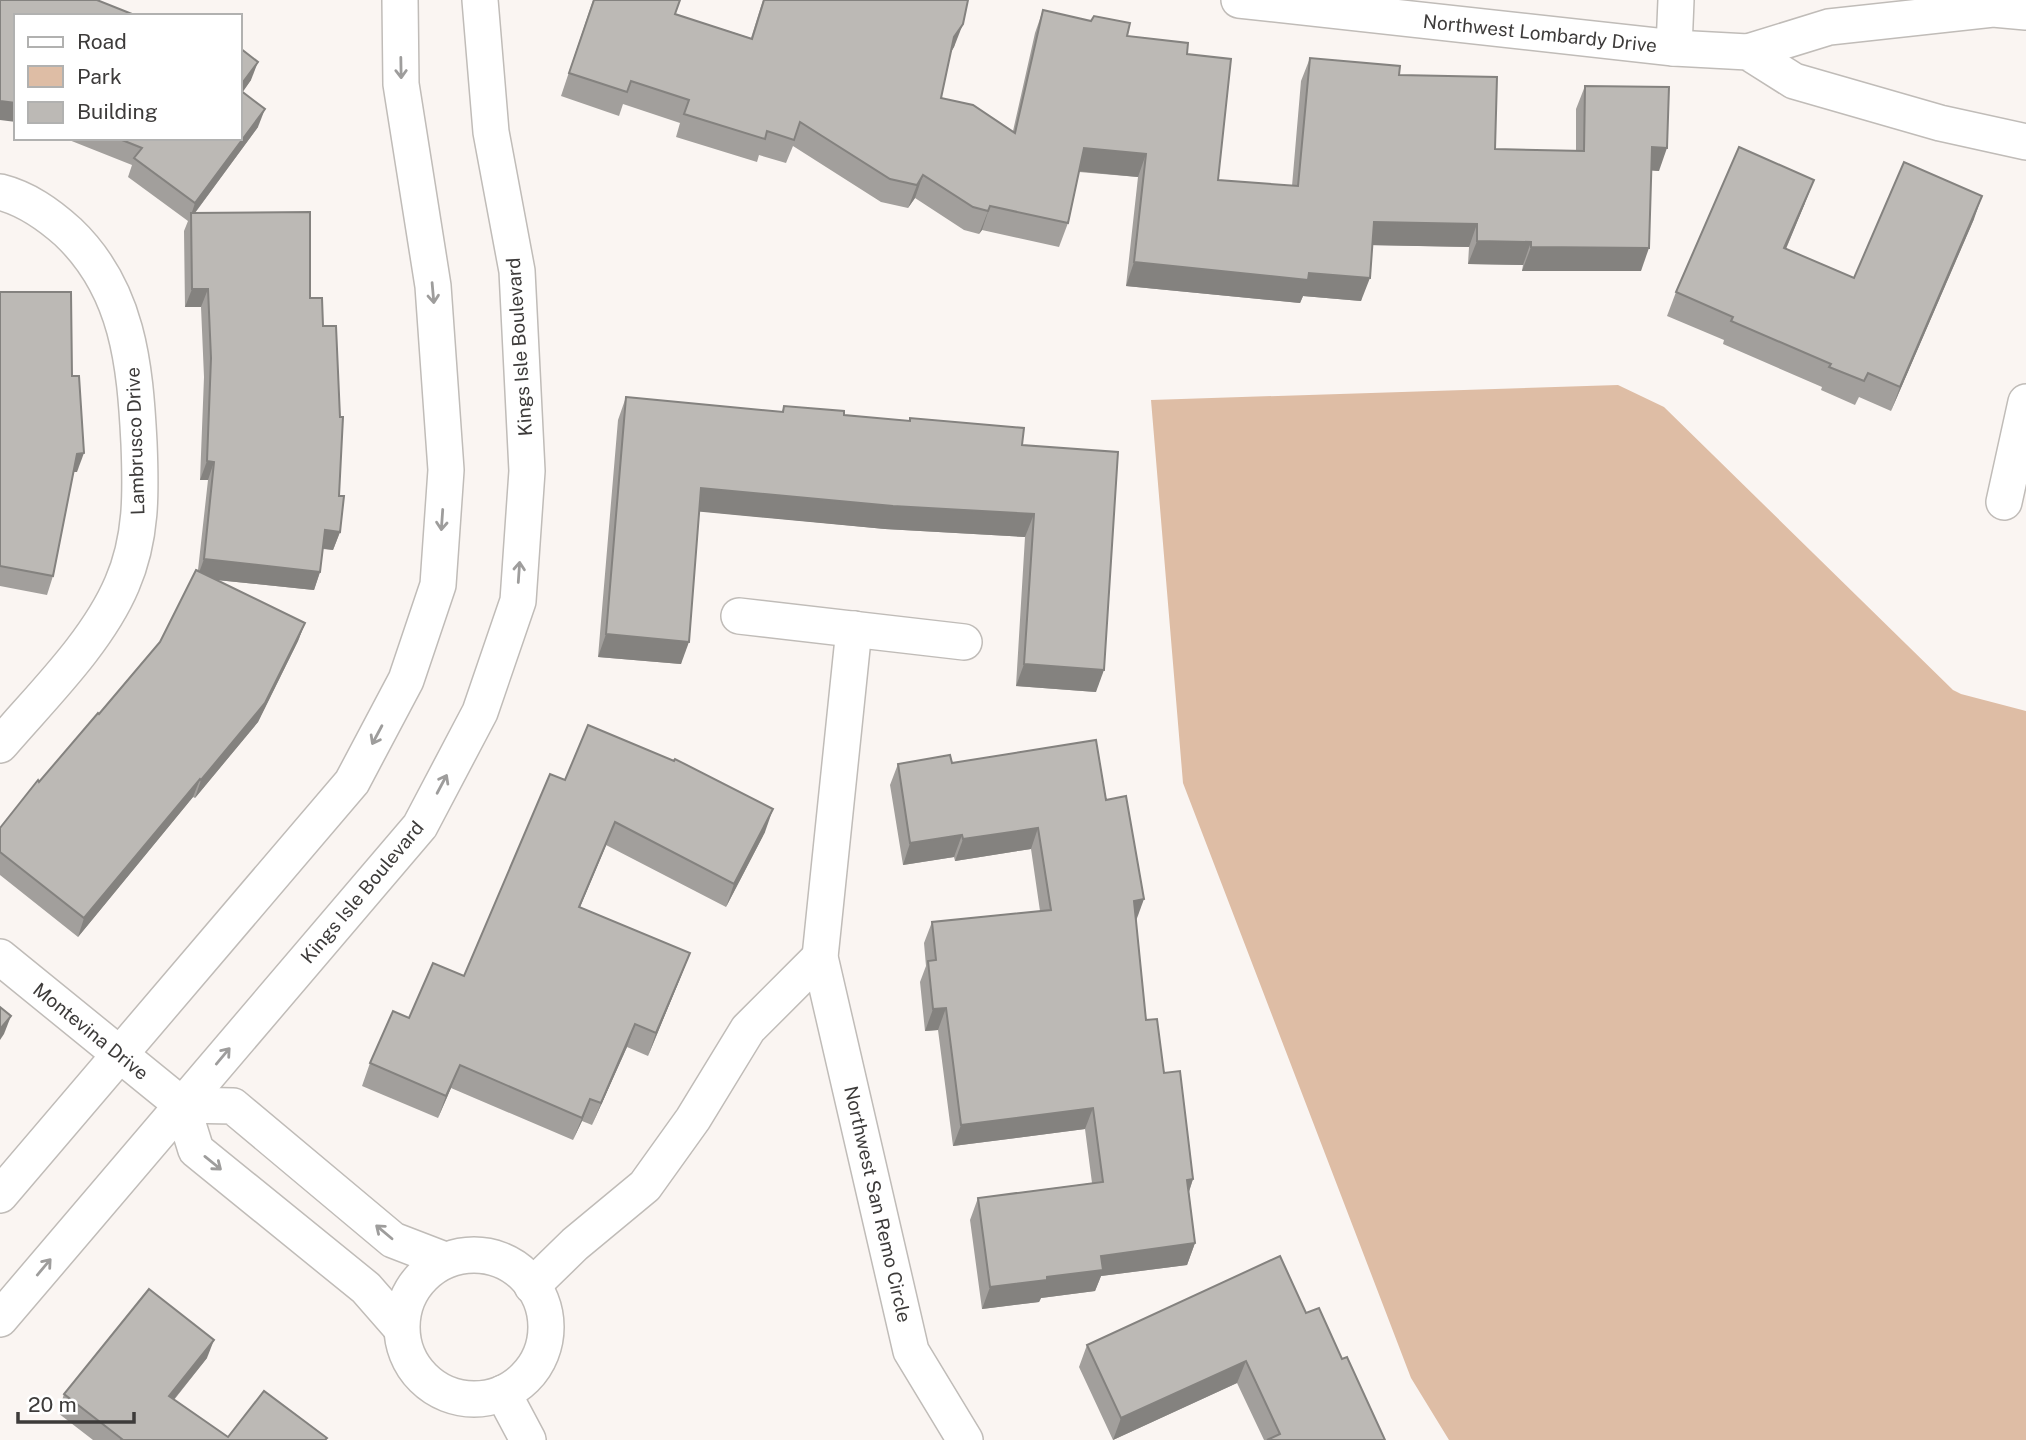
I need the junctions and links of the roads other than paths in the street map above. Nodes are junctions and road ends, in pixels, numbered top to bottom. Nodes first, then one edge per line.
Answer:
1 (400, 0) edge
2 (480, 0) edge
3 (1238, 0) edge
4 (1676, 0) edge
5 (2026, 12) edge
6 (1674, 48) junction
7 (1748, 51) junction
8 (2026, 142) edge
9 (0, 192) edge
10 (2026, 402) edge
11 (2004, 502) dead end
12 (738, 615) dead end
13 (854, 629) junction
14 (964, 642) dead end
15 (0, 745) edge
16 (0, 957) edge
17 (820, 957) junction
18 (120, 1054) junction
19 (182, 1105) junction
20 (0, 1195) edge
21 (445, 1260) junction
22 (532, 1286) junction
23 (0, 1319) edge
24 (401, 1328) junction
25 (503, 1393) junction
26 (528, 1440) edge
27 (965, 1440) edge

1 -> 18 street
19 -> 2 street, Kings Isle Boulevard
3 - 6 street, Northwest Lombardy Drive
4 - 6 street, Northwest Lombardy Drive
5 - 7 street, Northwest Lombardy Drive
6 - 7 street, Northwest Lombardy Drive
7 - 8 street
9 - 15 street, Lambrusco Drive
10 - 11 street
12 - 13 street
13 - 14 street
13 - 17 street, Northwest San Remo Circle
16 - 18 street, Montevina Drive
17 - 22 street
17 - 27 street, Northwest San Remo Circle
18 - 19 street, Montevina Drive
18 - 20 street
21 -> 19 street
23 -> 19 street, Kings Isle Boulevard
19 -> 24 street
21 - 22 street
21 - 24 street
22 - 25 street
24 - 25 street
25 - 26 street

